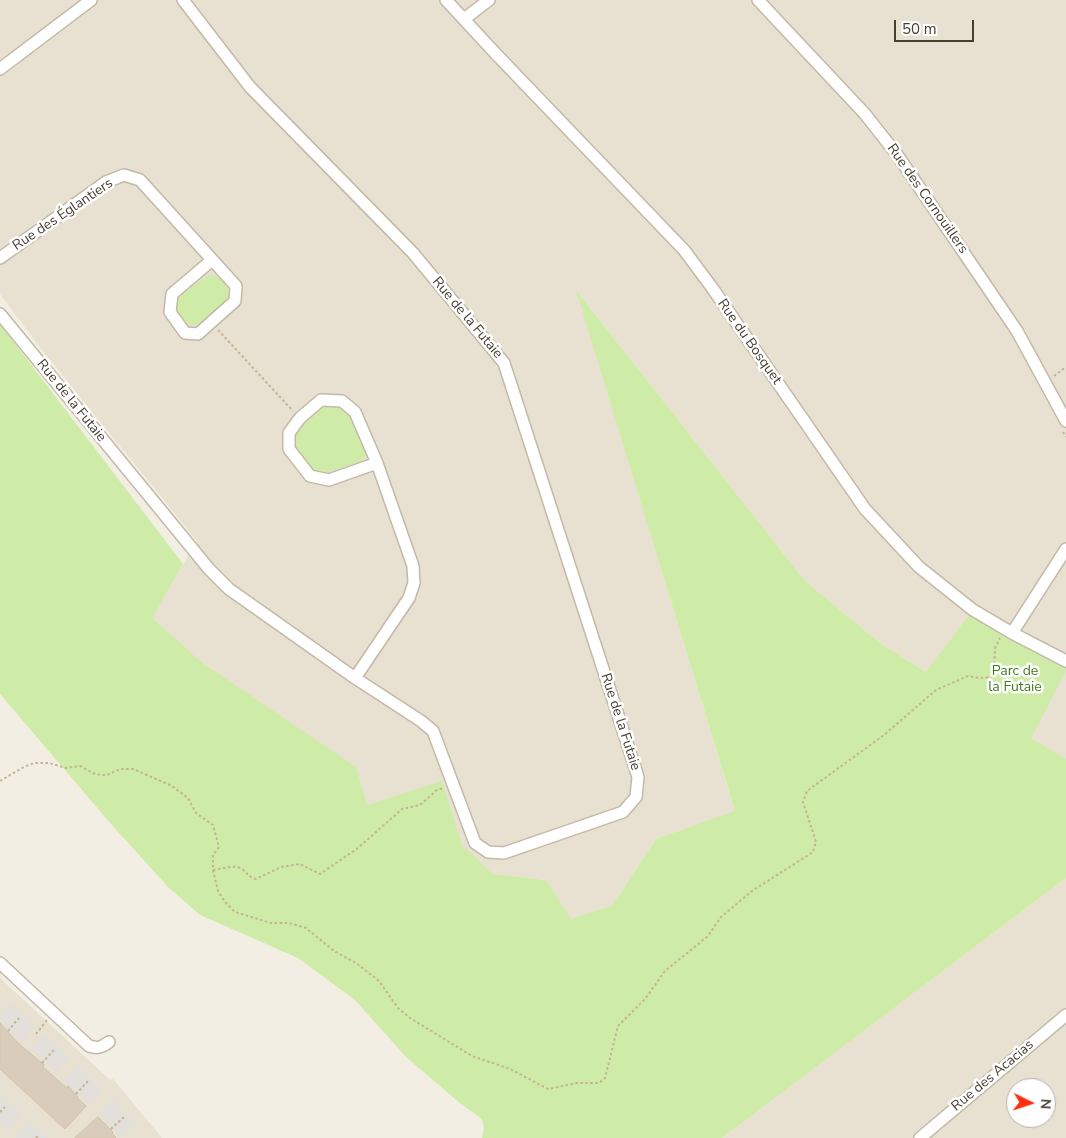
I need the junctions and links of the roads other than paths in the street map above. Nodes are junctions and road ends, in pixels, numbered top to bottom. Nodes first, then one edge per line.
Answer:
1 (91, 0) edge
2 (183, 0) edge
3 (446, 0) edge
4 (489, 0) edge
5 (758, 0) edge
6 (464, 19) junction
7 (0, 69) edge
8 (0, 258) edge
9 (212, 260) junction
10 (0, 314) edge
11 (1066, 420) edge
12 (377, 463) junction
13 (1066, 550) edge
14 (1009, 631) junction
15 (1066, 661) edge
16 (355, 678) junction
17 (0, 963) edge
18 (1066, 1015) edge
19 (110, 1042) dead end
20 (920, 1138) edge

1 - 7 street
2 - 16 street, Rue de la Futaie
3 - 6 street, Rue du Bosquet
4 - 6 street
5 - 11 street, Rue des Cornouillers
6 - 14 street, Rue du Bosquet
8 - 9 street, Rue des Églantiers
9 - 9 street, Rue des Églantiers
10 - 16 street, Rue de la Futaie
12 - 12 street
12 - 16 street
13 - 14 street
14 - 15 street, Rue du Bosquet
17 - 19 street
18 - 20 street, Rue des Acacias

